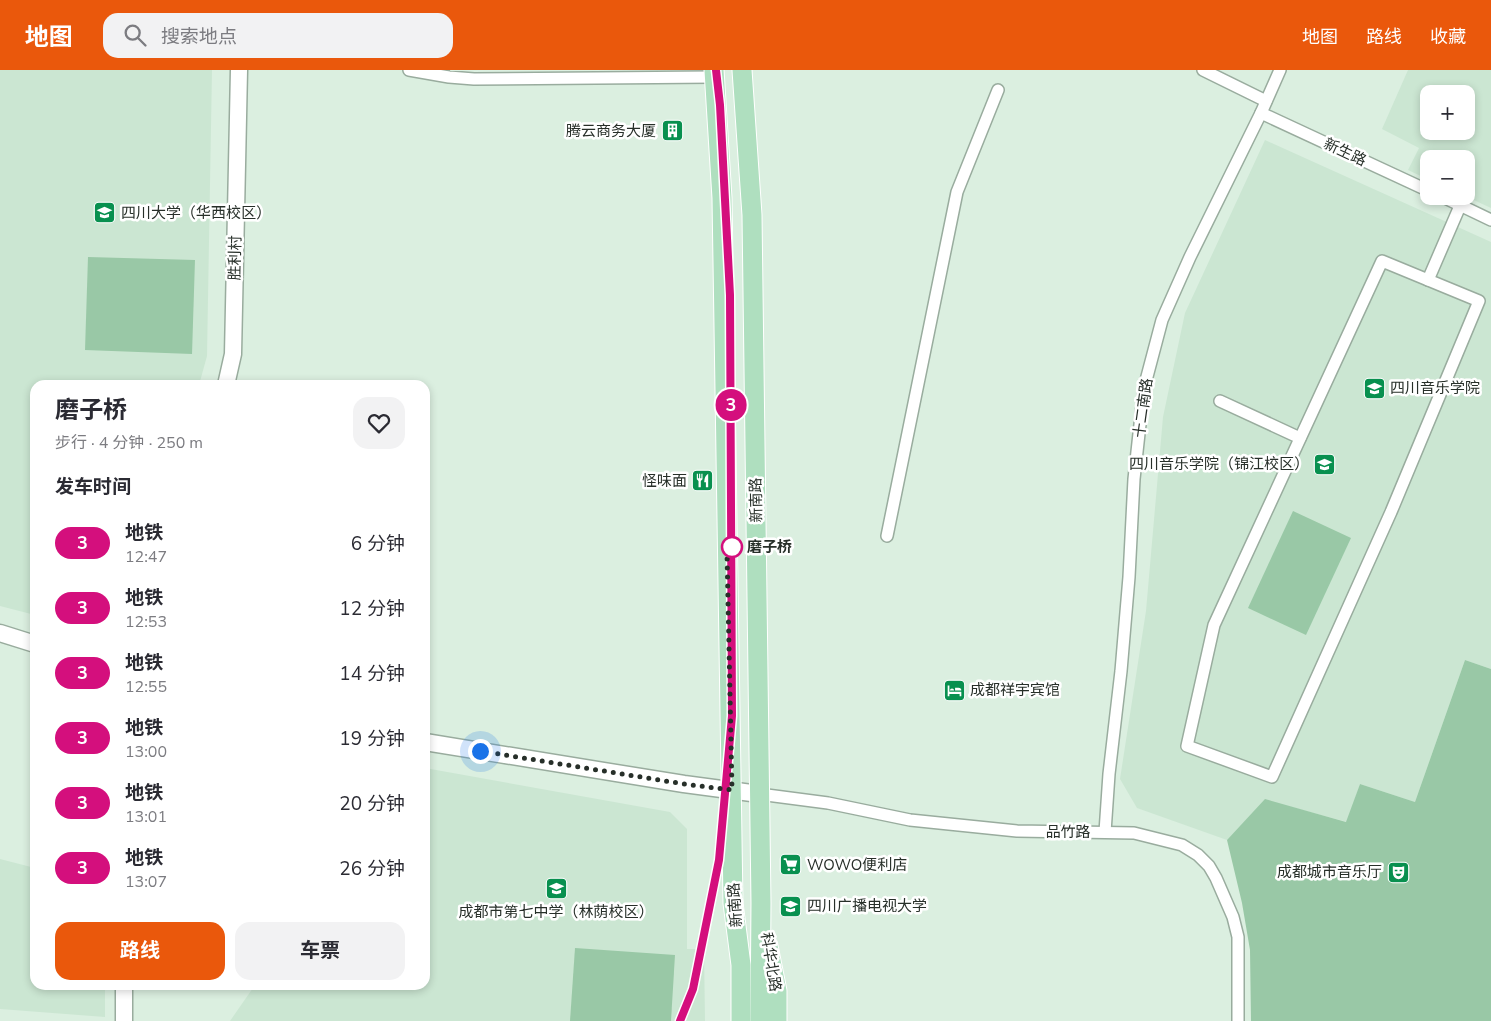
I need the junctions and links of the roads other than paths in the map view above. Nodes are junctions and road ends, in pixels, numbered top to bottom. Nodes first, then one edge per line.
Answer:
1 (239, 70) edge
2 (409, 70) edge
3 (742, 70) edge
4 (1203, 70) edge
5 (1280, 70) edge
6 (714, 74) edge
7 (998, 90) dead end
8 (1266, 101) junction
9 (1261, 113) junction
10 (1420, 187) edge
11 (1460, 206) joint
12 (1491, 220) edge
13 (1428, 280) junction
14 (227, 380) edge
15 (1220, 401) dead end
16 (1300, 438) junction
17 (888, 536) dead end
18 (0, 633) edge
19 (30, 642) edge
20 (430, 743) edge
21 (732, 790) junction
22 (759, 794) junction
23 (1105, 832) junction
24 (733, 903) junction
25 (761, 903) junction
26 (124, 990) edge
27 (124, 1021) edge
28 (729, 1021) edge
29 (741, 1021) edge
30 (760, 1021) edge
31 (777, 1021) edge
32 (1238, 1021) edge

1 - 14 street, 胜利村
2 - 6 street
3 - 22 main road, 新南路
4 - 8 street
5 - 8 street, 十二南路
6 - 21 main road, 新南路
7 - 17 street
8 - 9 street, 十二南路
9 - 10 street, 新生路
9 - 23 street, 十二南路
11 - 12 street
11 - 13 street
13 - 16 street
13 - 16 street
15 - 16 street
18 - 19 street
20 - 21 street
21 - 22 street
21 - 24 main road, 新南路
22 - 23 street, 品竹路
22 - 25 main road, 新南路
23 - 32 street, 品竹路
24 - 28 main road
24 - 29 main road, 新南路
25 - 30 main road, 新南路
25 - 31 main road, 科华北路
26 - 27 street

